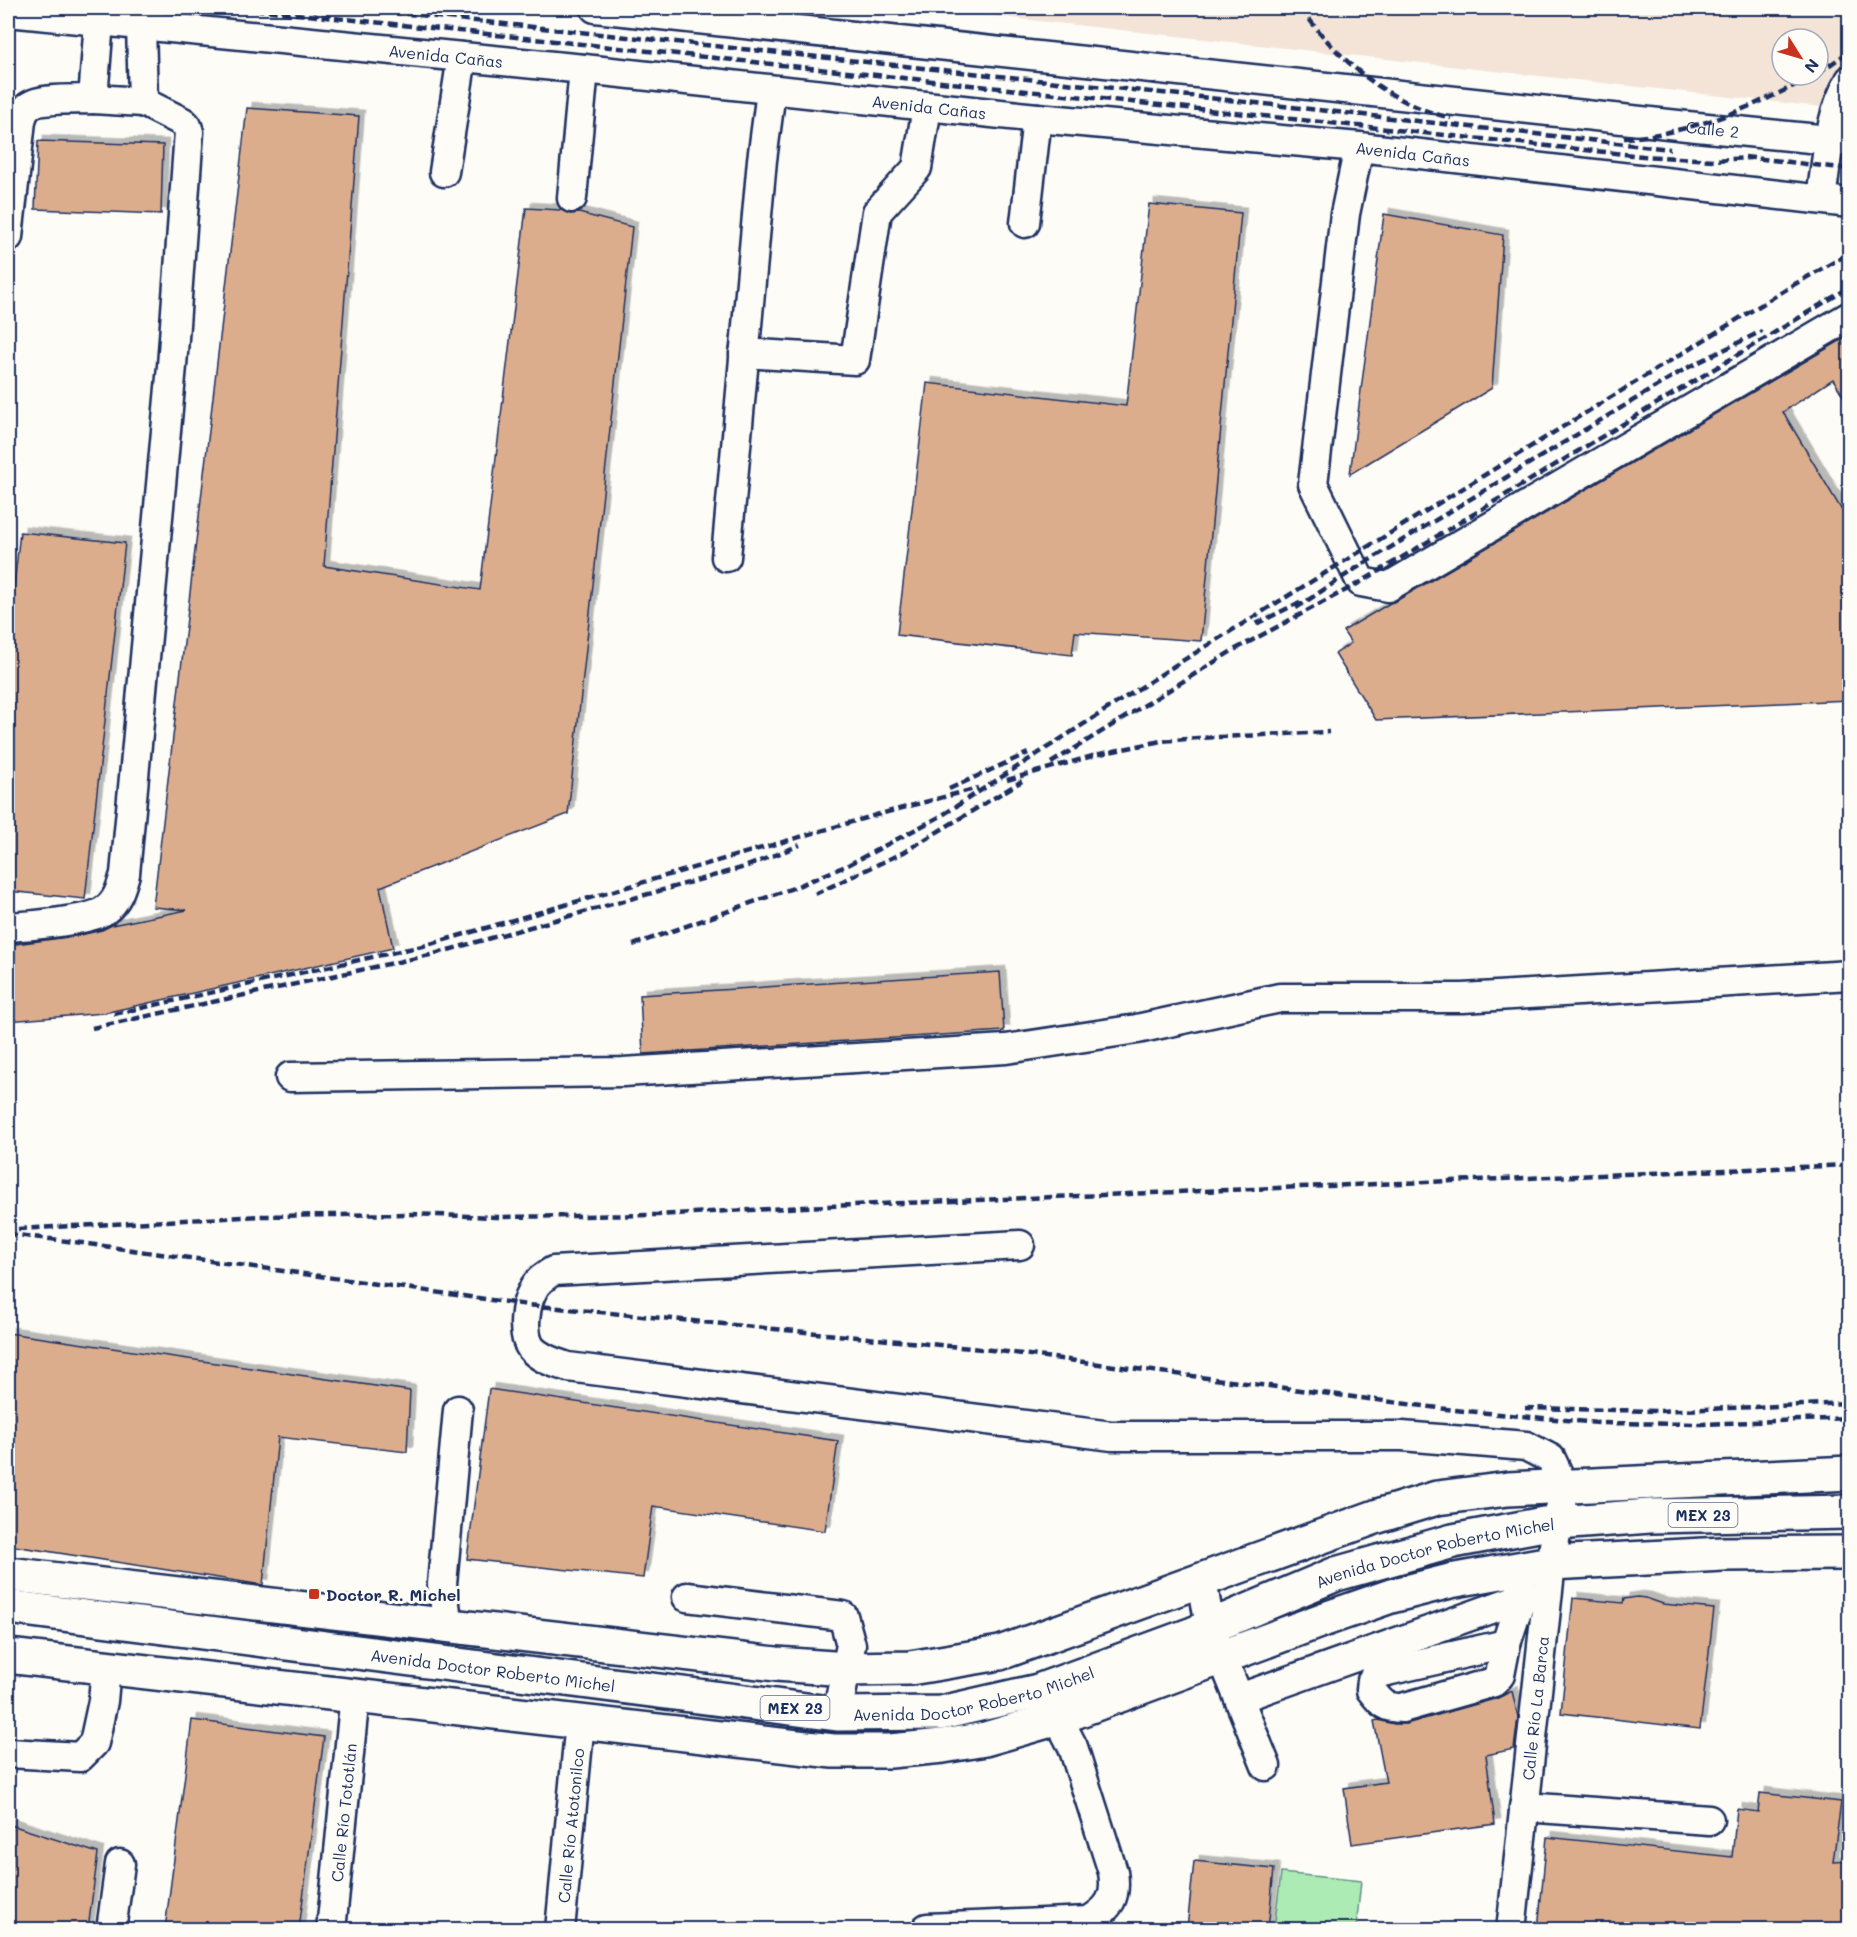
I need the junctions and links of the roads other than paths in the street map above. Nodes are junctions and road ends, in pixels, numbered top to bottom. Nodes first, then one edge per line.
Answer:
1 (595, 8) edge
2 (8, 12) edge
3 (99, 21) junction
4 (141, 25) junction
5 (462, 57) junction
6 (584, 69) junction
7 (1850, 80) edge
8 (771, 91) junction
9 (93, 99) junction
10 (143, 102) junction
11 (927, 107) junction
12 (1037, 118) junction
13 (1839, 141) edge
14 (1359, 147) junction
15 (444, 172) dead end
16 (572, 198) dead end
17 (1821, 199) junction
18 (1850, 203) edge
19 (1025, 223) dead end
20 (8, 237) edge
21 (1850, 316) edge
22 (744, 353) junction
23 (726, 557) dead end
24 (8, 927) edge
25 (1850, 975) edge
26 (290, 1077) dead end
27 (1020, 1245) dead end
28 (458, 1410) dead end
29 (1850, 1473) edge
30 (1564, 1487) junction
31 (1850, 1512) edge
32 (1557, 1523) junction
33 (1850, 1553) edge
34 (8, 1574) edge
35 (1531, 1576) junction
36 (1202, 1580) junction
37 (687, 1597) dead end
38 (8, 1607) edge
39 (448, 1624) junction
40 (159, 1627) junction
41 (1210, 1627) junction
42 (497, 1631) junction
43 (1506, 1644) dead end
44 (8, 1656) edge
45 (1222, 1658) junction
46 (106, 1668) junction
47 (490, 1669) junction
48 (847, 1669) junction
49 (152, 1671) junction
50 (355, 1695) junction
51 (1240, 1698) junction
52 (837, 1714) junction
53 (1058, 1718) junction
54 (580, 1721) junction
55 (8, 1753) edge
56 (1266, 1766) dead end
57 (1524, 1807) junction
58 (1709, 1820) dead end
59 (120, 1864) dead end
60 (927, 1928) dead end
61 (111, 1929) edge
62 (331, 1929) edge
63 (560, 1929) edge
64 (1511, 1929) edge

1 - 13 street, Calle 2
2 - 3 street, Avenida Cañas
3 - 4 street, Avenida Cañas
3 - 9 street
4 - 5 street, Avenida Cañas
4 - 10 street
5 - 6 street, Avenida Cañas
5 - 15 street
6 - 8 street, Avenida Cañas
6 - 16 street
7 - 13 street
8 - 11 street, Avenida Cañas
8 - 22 street
9 - 10 street
9 - 20 street
10 - 24 street
11 - 12 street, Avenida Cañas
11 - 22 street
12 - 14 street, Avenida Cañas
12 - 19 street
13 - 17 street
14 - 17 street, Avenida Cañas
14 - 21 street
17 - 18 street, Avenida Cañas
22 - 23 street
25 - 26 street
27 - 30 street
28 - 39 street
29 - 30 main road, Avenida Doctor Roberto Michel
30 - 32 street, Calle Río La Barca
30 - 36 main road, Avenida Doctor Roberto Michel
31 - 32 main road, Avenida Doctor Roberto Michel / MEX 23
32 - 35 street, Calle Río La Barca
32 - 41 main road, Avenida Doctor Roberto Michel / MEX 23
33 - 35 main road, Avenida Doctor Roberto Michel
34 - 39 main road, Avenida Doctor Roberto Michel
35 - 43 street
35 - 45 main road, Avenida Doctor Roberto Michel
35 - 51 street
35 - 57 street, Calle Río La Barca
36 - 41 street
36 - 48 main road, Avenida Doctor Roberto Michel
37 - 48 street
38 - 40 main road, Avenida Doctor Roberto Michel / MEX 23
39 - 42 main road, Avenida Doctor Roberto Michel
40 - 47 main road, Avenida Doctor Roberto Michel / MEX 23
40 - 49 main road
41 - 45 street
41 - 52 main road, Avenida Doctor Roberto Michel / MEX 23
42 - 47 main road
42 - 48 main road, Avenida Doctor Roberto Michel
44 - 46 main road, Avenida Doctor Roberto Michel
45 - 51 street
45 - 53 main road, Avenida Doctor Roberto Michel
46 - 49 main road, Avenida Doctor Roberto Michel
46 - 55 street
47 - 52 main road, Avenida Doctor Roberto Michel / MEX 23
48 - 52 street
49 - 50 main road, Avenida Doctor Roberto Michel
50 - 54 main road, Avenida Doctor Roberto Michel
50 - 62 street, Calle Río Tototlán
51 - 56 street
53 - 54 main road, Avenida Doctor Roberto Michel
53 - 60 street
54 - 63 street, Calle Río Atotonilco
57 - 58 street
57 - 64 street, Calle Río La Barca
59 - 61 street

